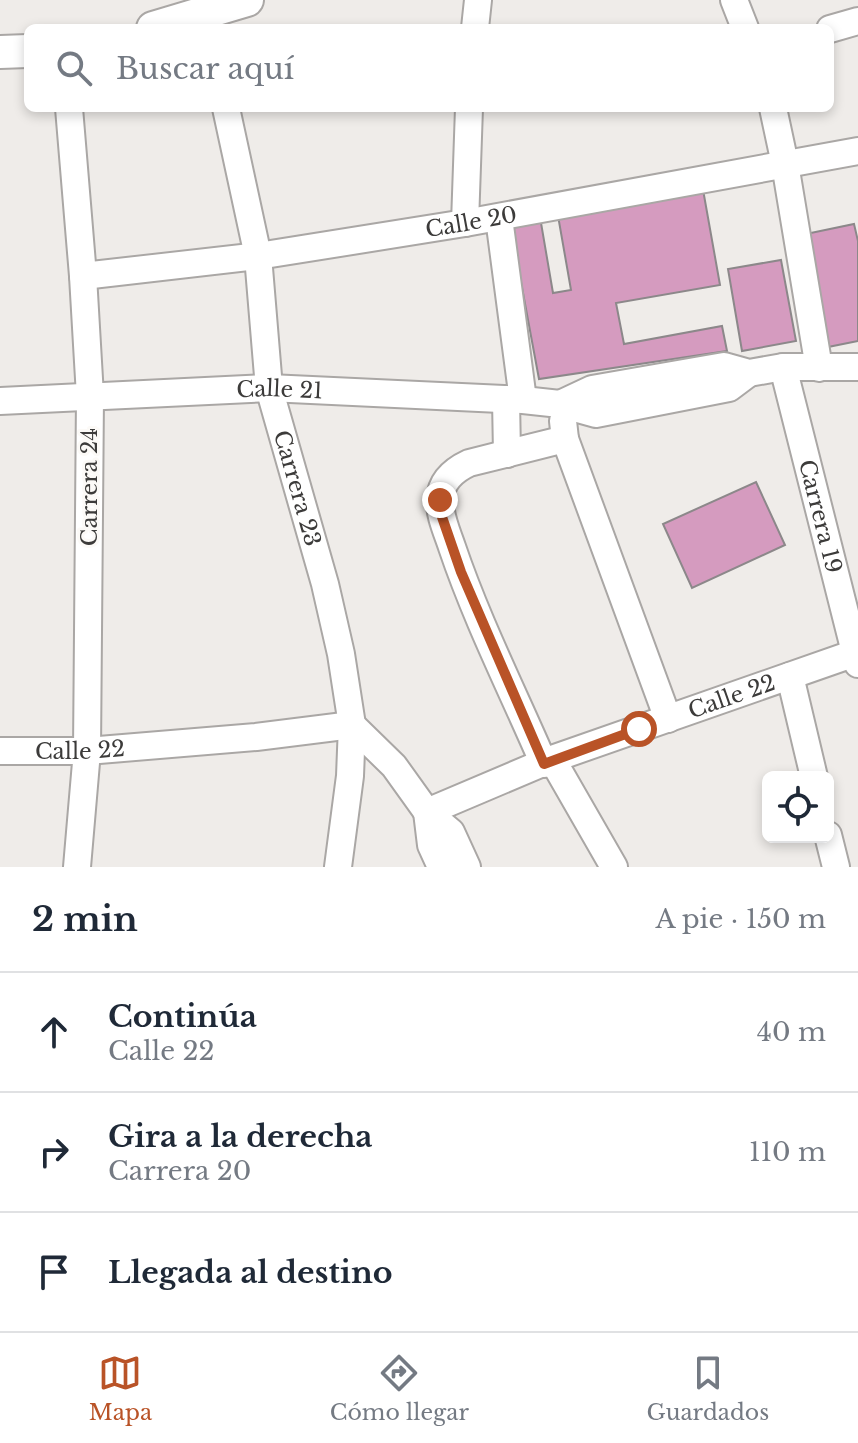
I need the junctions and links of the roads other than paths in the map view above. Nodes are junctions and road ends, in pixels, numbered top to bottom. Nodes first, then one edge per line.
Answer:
1 (247, 0) edge
2 (478, 0) edge
3 (734, 0) edge
4 (205, 20) edge
5 (858, 21) edge
6 (179, 24) edge
7 (475, 24) edge
8 (743, 24) edge
9 (834, 28) edge
10 (24, 51) edge
11 (0, 52) edge
12 (69, 112) edge
13 (227, 112) edge
14 (469, 112) edge
15 (774, 112) edge
16 (858, 151) edge
17 (785, 164) junction
18 (499, 218) junction
19 (465, 223) junction
20 (258, 256) junction
21 (83, 276) junction
22 (783, 367) junction
23 (858, 367) edge
24 (819, 368) junction
25 (269, 388) junction
26 (90, 396) junction
27 (514, 400) junction
28 (0, 401) edge
29 (560, 404) junction
30 (565, 439) junction
31 (507, 454) junction
32 (857, 656) edge
33 (790, 676) junction
34 (668, 719) junction
35 (352, 725) junction
36 (0, 751) edge
37 (87, 751) junction
38 (548, 762) junction
39 (813, 771) edge
40 (427, 812) junction
41 (830, 843) edge
42 (77, 867) edge
43 (338, 867) edge
44 (441, 867) edge
45 (467, 867) edge
46 (614, 867) edge
47 (836, 867) edge

1 - 4 main road
2 - 7 street
3 - 8 street
4 - 6 main road
5 - 9 street
10 - 11 main road
12 - 21 street, Carrera 24
13 - 20 street, Carrera 23
14 - 19 street
15 - 17 street
16 - 17 street, Calle 20
17 - 18 street, Calle 20
17 - 24 street
18 - 19 street, Calle 20
18 - 27 street
19 - 20 street, Calle 20
20 - 21 street, Calle 20
20 - 25 street, Carrera 23
21 - 26 street, Carrera 24
22 - 24 street, Calle 21
22 - 29 street, Calle 21
22 - 32 street, Carrera 19
23 - 24 street, Calle 21
25 - 26 street, Calle 21
25 - 27 street, Calle 21
25 - 35 street, Carrera 23
26 - 28 street, Calle 21
26 - 37 street, Carrera 24
27 - 29 street, Calle 21
27 - 31 street
29 - 30 street
30 - 31 street
30 - 34 street
31 - 38 street
32 - 33 street, Calle 22
33 - 34 street, Calle 22
33 - 39 street
34 - 38 street, Calle 22
35 - 37 street, Calle 22
35 - 40 street
35 - 43 street, Carrera 23
36 - 37 street, Calle 22
37 - 42 street, Carrera 24
38 - 40 street, Calle 22
38 - 46 street
40 - 44 street
40 - 45 street
41 - 47 street

